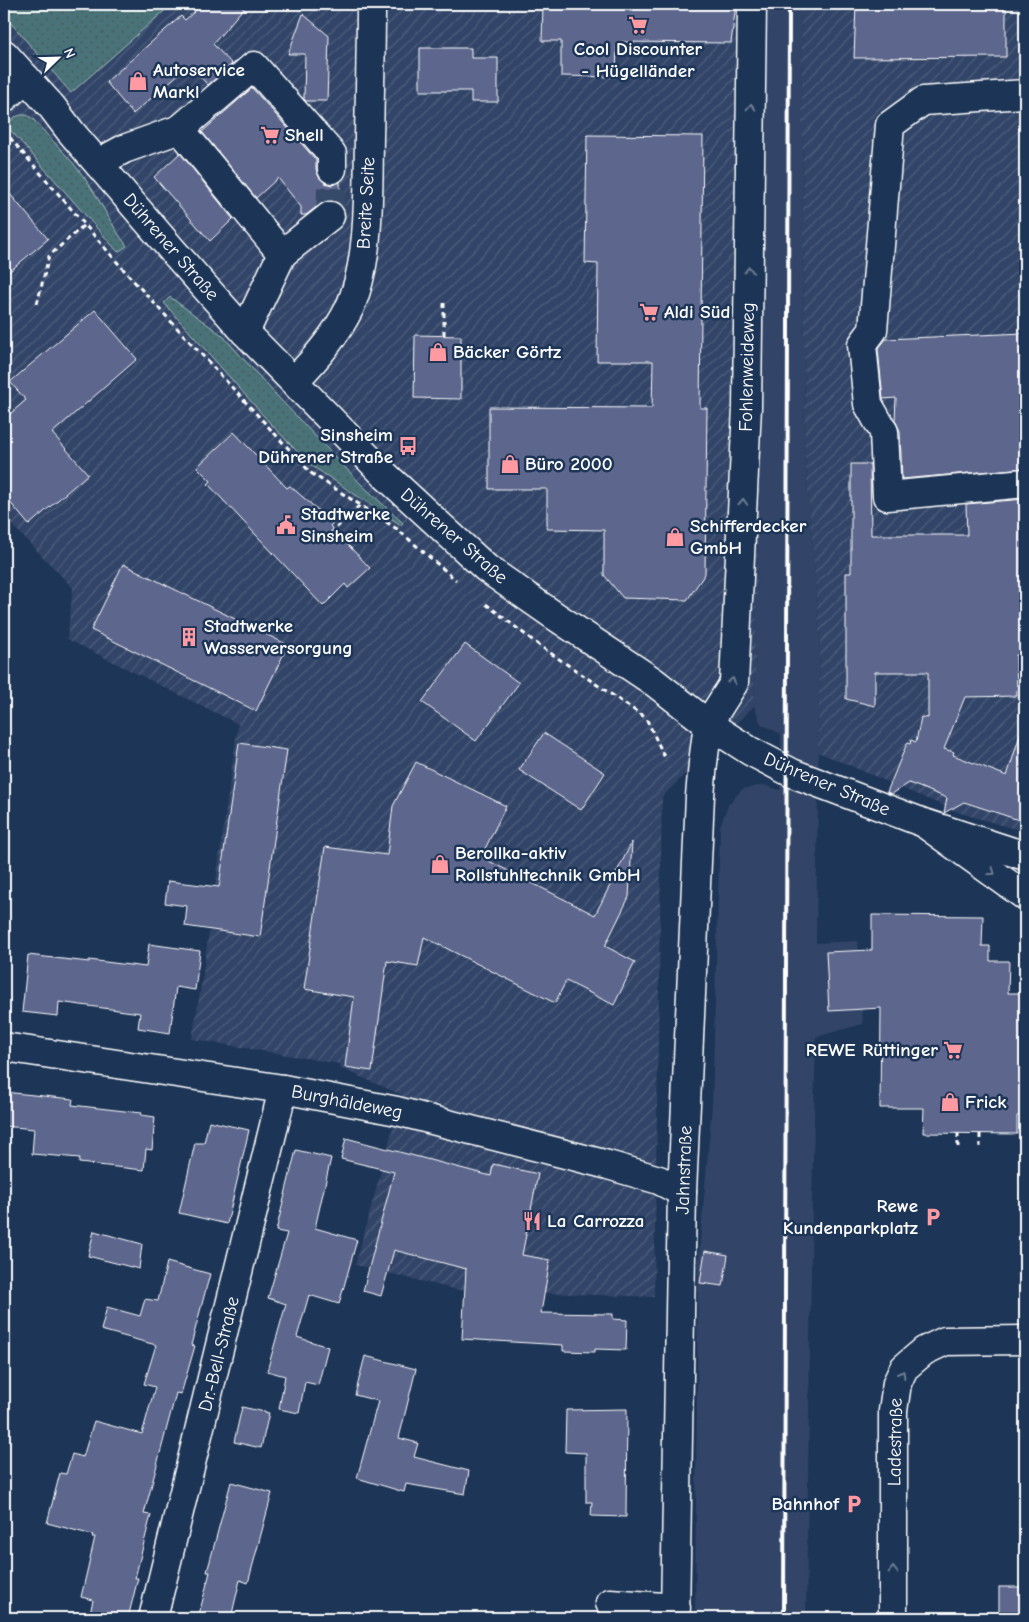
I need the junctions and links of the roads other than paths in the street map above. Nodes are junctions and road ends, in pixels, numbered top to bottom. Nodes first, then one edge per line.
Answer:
1 (371, 4) edge
2 (752, 4) edge
3 (4, 54) edge
4 (26, 78) junction
5 (1025, 94) edge
6 (4, 98) edge
7 (180, 129) junction
8 (98, 163) junction
9 (332, 169) tunnel mouth
10 (330, 216) dead end
11 (282, 254) junction
12 (245, 332) junction
13 (294, 381) junction
14 (1025, 483) edge
15 (708, 724) junction
16 (924, 823) junction
17 (1025, 856) edge
18 (1025, 896) edge
19 (4, 1047) edge
20 (283, 1089) junction
21 (682, 1192) junction
22 (1025, 1340) edge
23 (610, 1603) dead end
24 (676, 1613) edge
25 (153, 1618) edge
26 (893, 1618) edge

1 - 13 street, Breite Seite
15 -> 2 street, Fohlenweideweg
3 - 4 street, Dührener Straße
4 - 6 street
4 - 8 street, Dührener Straße
5 - 14 street
7 - 8 street
7 - 9 street
7 - 11 street
8 - 12 street, Dührener Straße
10 - 11 street
11 - 12 street
12 - 13 street, Dührener Straße
13 - 15 street, Dührener Straße
15 - 16 street, Dührener Straße
15 - 21 street, Jahnstraße
16 - 17 street, Dührener Straße
16 -> 18 street
19 - 20 street, Burghäldeweg
20 - 21 street, Burghäldeweg
20 - 25 street, Dr.-Bell-Straße
21 - 24 street, Jahnstraße
26 -> 22 street, Ladestraße
23 - 24 street

